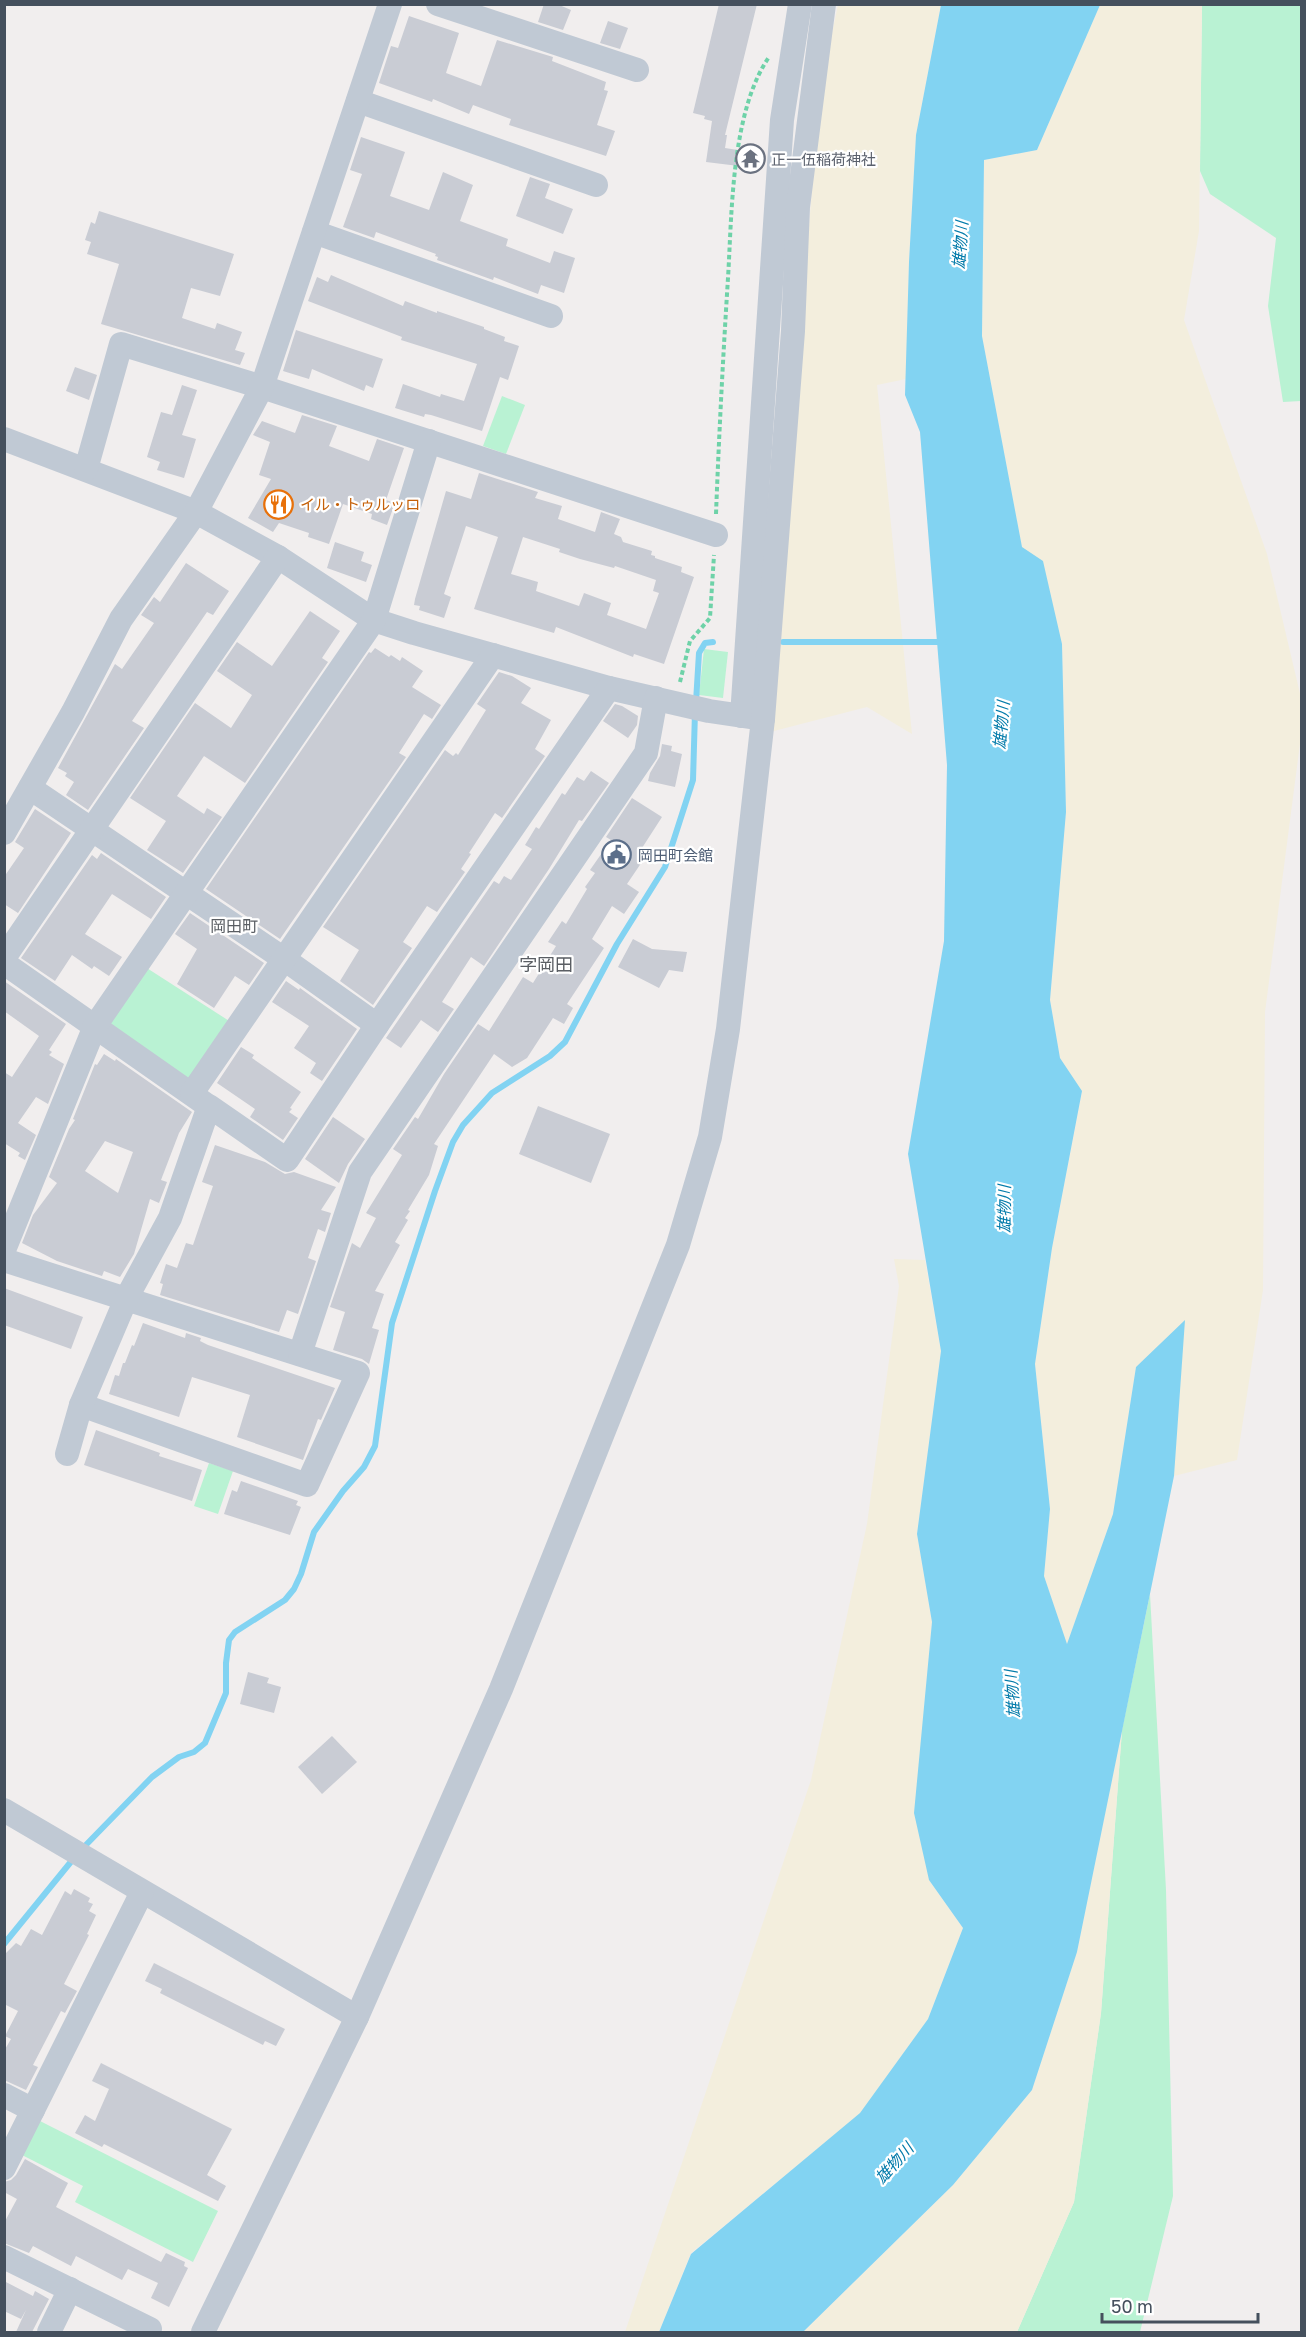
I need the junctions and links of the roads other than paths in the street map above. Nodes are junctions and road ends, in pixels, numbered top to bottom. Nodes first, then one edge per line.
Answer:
1 (390, 4) edge
2 (438, 4) edge
3 (800, 4) edge
4 (824, 4) edge
5 (637, 70) dead end
6 (358, 101) junction
7 (596, 185) dead end
8 (314, 232) junction
9 (552, 316) dead end
10 (262, 387) junction
11 (4, 439) edge
12 (429, 441) junction
13 (86, 469) junction
14 (196, 512) junction
15 (716, 535) road end
16 (278, 557) junction
17 (374, 620) junction
18 (493, 655) junction
19 (609, 688) junction
20 (682, 705) junction
21 (752, 717) junction
22 (30, 788) junction
23 (92, 829) junction
24 (4, 833) edge
25 (186, 893) junction
26 (4, 958) edge
27 (284, 959) junction
28 (4, 963) edge
29 (377, 1025) junction
30 (95, 1026) junction
31 (201, 1100) junction
32 (4, 1251) edge
33 (4, 1260) edge
34 (126, 1299) junction
35 (300, 1354) junction
36 (81, 1405) junction
37 (67, 1454) dead end
38 (4, 1810) edge
39 (142, 1892) junction
40 (357, 2017) junction
41 (4, 2096) edge
42 (33, 2110) junction
43 (4, 2168) edge
44 (4, 2257) edge
45 (70, 2289) junction
46 (150, 2329) dead end
47 (49, 2332) edge
48 (203, 2332) edge

1 - 6 street
2 - 5 street
3 - 21 street
4 - 21 street
6 - 7 street
6 - 8 street
8 - 9 street
8 - 10 street
10 - 12 street
10 - 13 street
10 - 14 street
11 - 13 street
12 - 15 street
12 - 17 street
13 - 14 street
14 - 16 street
14 - 22 street
16 - 17 street
16 - 23 street
17 - 18 street
17 - 25 street
18 - 19 street
18 - 27 street
19 - 20 street
19 - 29 street
20 - 21 street
20 - 35 street
21 - 40 street
22 - 23 street
22 - 24 street
23 - 25 street
23 - 26 street
25 - 27 street
25 - 30 street
27 - 29 street
27 - 31 street
28 - 30 street
29 - 31 street
30 - 31 street
30 - 32 street
31 - 34 street
33 - 34 street
34 - 35 street
34 - 36 street
35 - 36 street
36 - 37 street
38 - 39 street
39 - 40 street
39 - 42 street
40 - 48 street
41 - 42 street
42 - 43 street
44 - 45 street
45 - 46 street
45 - 47 street

